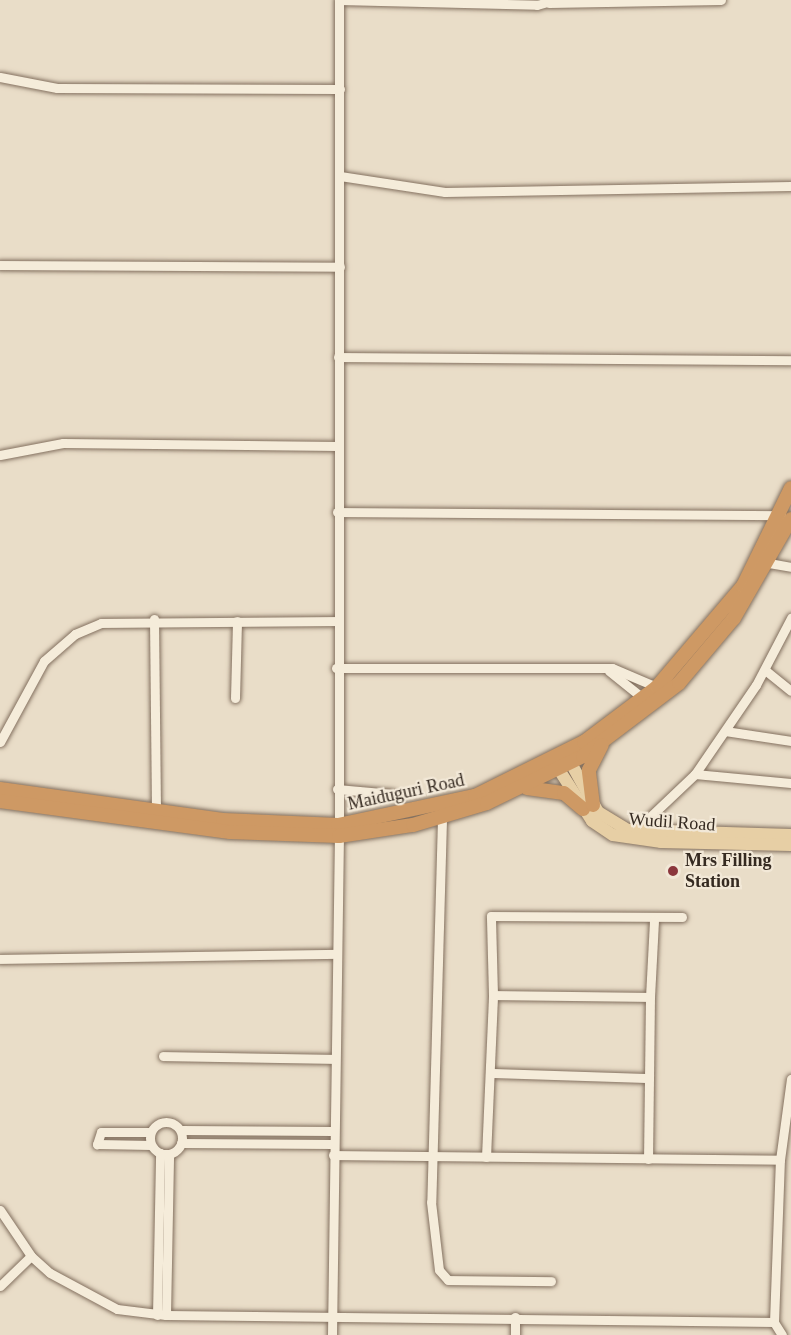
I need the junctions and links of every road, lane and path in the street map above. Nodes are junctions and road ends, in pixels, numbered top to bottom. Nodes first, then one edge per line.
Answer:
1 (339, 0) edge
2 (721, 0) edge
3 (551, 2) edge
4 (0, 77) edge
5 (340, 89) junction
6 (340, 176) junction
7 (791, 186) edge
8 (0, 265) edge
9 (339, 267) junction
10 (338, 357) junction
11 (791, 360) edge
12 (338, 446) junction
13 (0, 455) edge
14 (791, 488) edge
15 (338, 512) junction
16 (786, 517) edge
17 (770, 563) junction
18 (791, 567) edge
19 (791, 618) edge
20 (154, 619) junction
21 (237, 621) junction
22 (337, 621) junction
23 (336, 668) junction
24 (604, 668) junction
25 (765, 670) junction
26 (657, 687) junction
27 (791, 691) edge
28 (235, 698) dead end
29 (644, 699) junction
30 (724, 731) junction
31 (605, 741) junction
32 (791, 741) edge
33 (0, 742) edge
34 (562, 762) junction
35 (695, 774) junction
36 (791, 783) edge
37 (0, 789) edge
38 (337, 789) junction
39 (519, 789) junction
40 (393, 794) dead end
41 (0, 801) edge
42 (588, 807) junction
43 (156, 808) junction
44 (442, 819) junction
45 (338, 831) junction
46 (635, 831) junction
47 (791, 835) edge
48 (661, 837) junction
49 (791, 846) edge
50 (682, 917) dead end
51 (654, 920) junction
52 (337, 954) junction
53 (0, 959) edge
54 (493, 995) junction
55 (650, 998) junction
56 (163, 1056) dead end
57 (334, 1059) junction
58 (490, 1073) junction
59 (649, 1078) junction
60 (791, 1079) edge
61 (181, 1131) junction
62 (232, 1131) junction
63 (333, 1131) junction
64 (150, 1132) junction
65 (786, 1139) edge
66 (181, 1143) junction
67 (232, 1143) junction
68 (333, 1144) junction
69 (151, 1145) junction
70 (164, 1154) junction
71 (333, 1155) junction
72 (436, 1156) junction
73 (486, 1157) junction
74 (648, 1159) junction
75 (780, 1160) junction
76 (0, 1210) edge
77 (31, 1256) junction
78 (550, 1281) dead end
79 (0, 1286) edge
80 (162, 1315) junction
81 (333, 1315) junction
82 (515, 1317) junction
83 (774, 1322) junction
84 (332, 1335) edge
85 (515, 1335) edge
86 (782, 1335) edge

1 - 3 street
1 - 5 street
2 - 3 street
4 - 5 street
5 - 6 street
6 - 7 street
6 - 9 street
8 - 9 street
9 - 10 street
10 - 11 street
10 - 12 street
12 - 13 street
12 - 15 street
14 - 16 highway, Maiduguri Road
15 - 16 street
15 - 22 street
16 - 17 highway, Maiduguri Road
16 - 26 highway, Maiduguri Road
17 - 18 street
17 - 31 highway, Maiduguri Road
19 - 25 street
20 - 21 street
20 - 33 street
20 - 43 street
21 - 22 street
21 - 28 street
22 - 23 street
23 - 24 street
23 - 38 street
24 - 26 street
24 - 29 street
25 - 27 street
25 - 30 street
26 - 29 highway, Maiduguri Road
29 - 34 highway, Maiduguri Road
30 - 32 street
30 - 35 street
31 - 34 highway, Maiduguri Road
31 - 42 highway
34 - 39 highway, Maiduguri Road
34 - 42 main road, Wudil Road
34 - 45 highway, Maiduguri Road
35 - 36 street
35 - 46 street
37 - 43 highway, Maiduguri Road
38 - 40 street
38 - 45 street
39 - 42 highway
39 - 44 highway, Maiduguri Road
41 - 45 highway, Maiduguri Road
42 - 46 main road, Wudil Road
42 - 48 main road, Wudil Road
43 - 45 highway, Maiduguri Road
44 - 45 highway, Maiduguri Road
44 - 72 street
45 - 52 street
46 - 48 main road, Wudil Road
47 - 48 main road, Wudil Road
48 - 49 main road, Wudil Road
50 - 51 street
51 - 54 street
51 - 55 street
52 - 53 street
52 - 57 street
54 - 55 street
54 - 58 street
55 - 59 street
56 - 57 street
57 - 63 street
58 - 59 street
58 - 73 street
59 - 74 street
60 - 65 street
61 - 62 street
61 - 64 street
61 - 66 street
62 - 63 street
62 - 67 street
63 - 68 street
64 - 69 street
64 - 69 street
65 - 75 street
66 - 67 street
66 - 70 street
67 - 68 street
68 - 71 street
69 - 70 street
70 - 80 street
71 - 72 street
71 - 81 street
72 - 73 street
72 - 78 street
73 - 74 street
74 - 75 street
75 - 83 street
76 - 77 street
77 - 79 street
77 - 80 street
80 - 81 street
81 - 82 street
81 - 84 street
82 - 83 street
82 - 85 street
83 - 86 street

